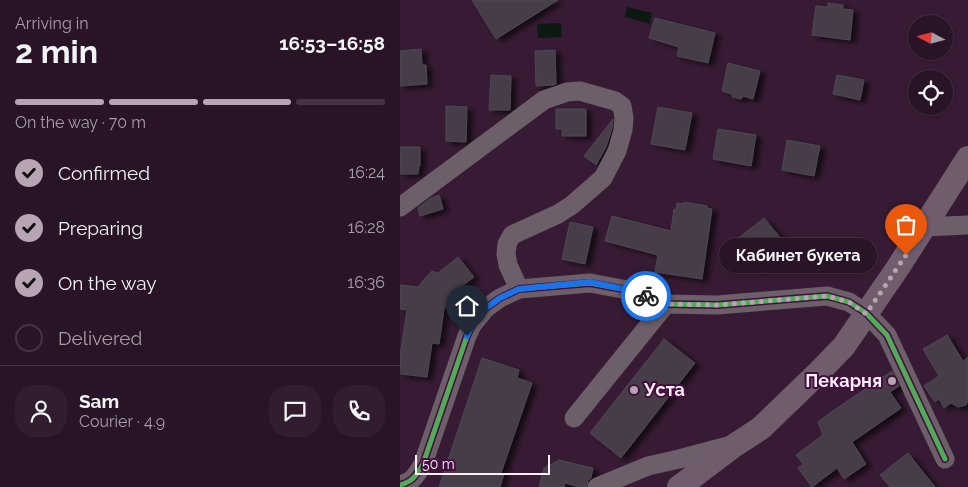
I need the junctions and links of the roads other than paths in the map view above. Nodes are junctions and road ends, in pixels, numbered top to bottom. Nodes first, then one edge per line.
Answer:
1 (968, 158) edge
2 (400, 207) edge
3 (968, 226) edge
4 (924, 227) junction
5 (519, 289) junction
6 (666, 304) junction
7 (866, 314) junction
8 (574, 418) dead end
9 (734, 445) junction
10 (945, 459) dead end
11 (400, 485) edge
12 (597, 487) edge
13 (679, 487) edge

1 - 4 main road
2 - 5 street
3 - 4 street
4 - 7 main road
5 - 6 street
5 - 11 street
6 - 7 street
6 - 8 street
7 - 9 main road
7 - 10 street
9 - 12 street
9 - 13 main road

